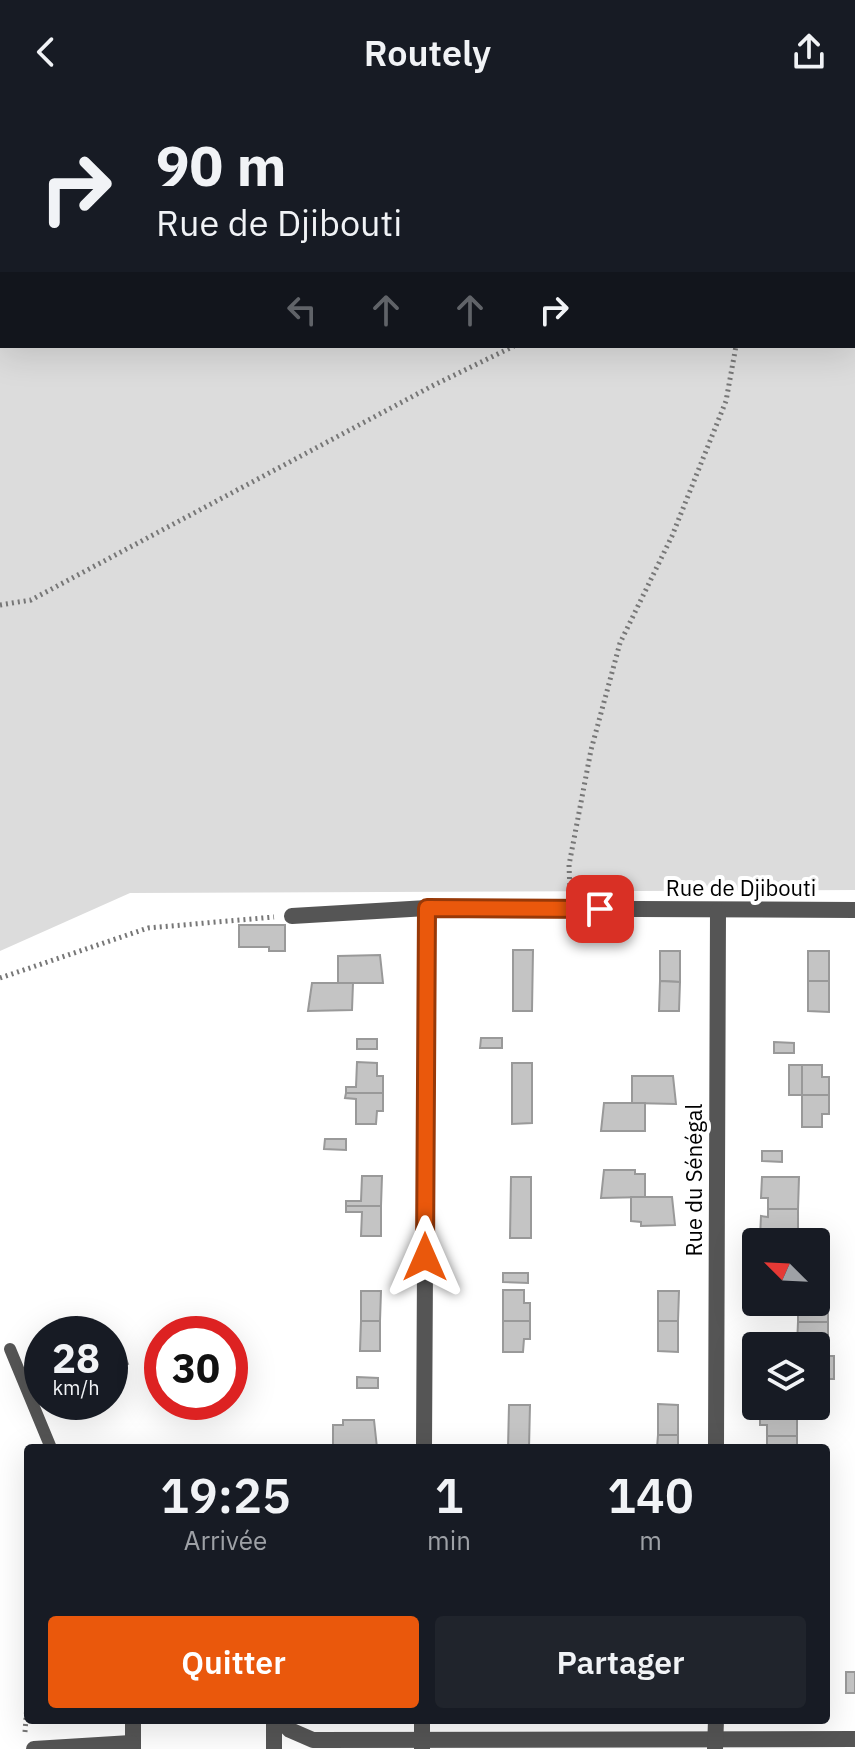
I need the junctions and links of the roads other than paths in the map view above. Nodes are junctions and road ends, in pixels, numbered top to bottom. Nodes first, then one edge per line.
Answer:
1 (427, 908) junction
2 (855, 910) edge
3 (718, 911) junction
4 (292, 916) road end
5 (10, 1349) dead end
6 (49, 1444) edge
7 (424, 1444) edge
8 (716, 1444) edge
9 (133, 1724) edge
10 (277, 1724) edge
11 (282, 1724) edge
12 (422, 1724) edge
13 (716, 1724) edge
14 (855, 1739) edge
15 (30, 1743) edge
16 (422, 1745) edge
17 (565, 1745) edge
18 (715, 1745) edge
19 (132, 1746) edge
20 (274, 1749) edge

1 - 3 street, Rue de Djibouti
1 - 4 street, Rue de Djibouti
1 - 7 street
2 - 3 street, Rue de Djibouti
3 - 8 street, Rue du Sénégal
5 - 6 lane
9 - 19 street
10 - 20 street
11 - 16 street
12 - 16 street
13 - 18 street
14 - 18 street
15 - 19 street
16 - 17 street
17 - 18 street

